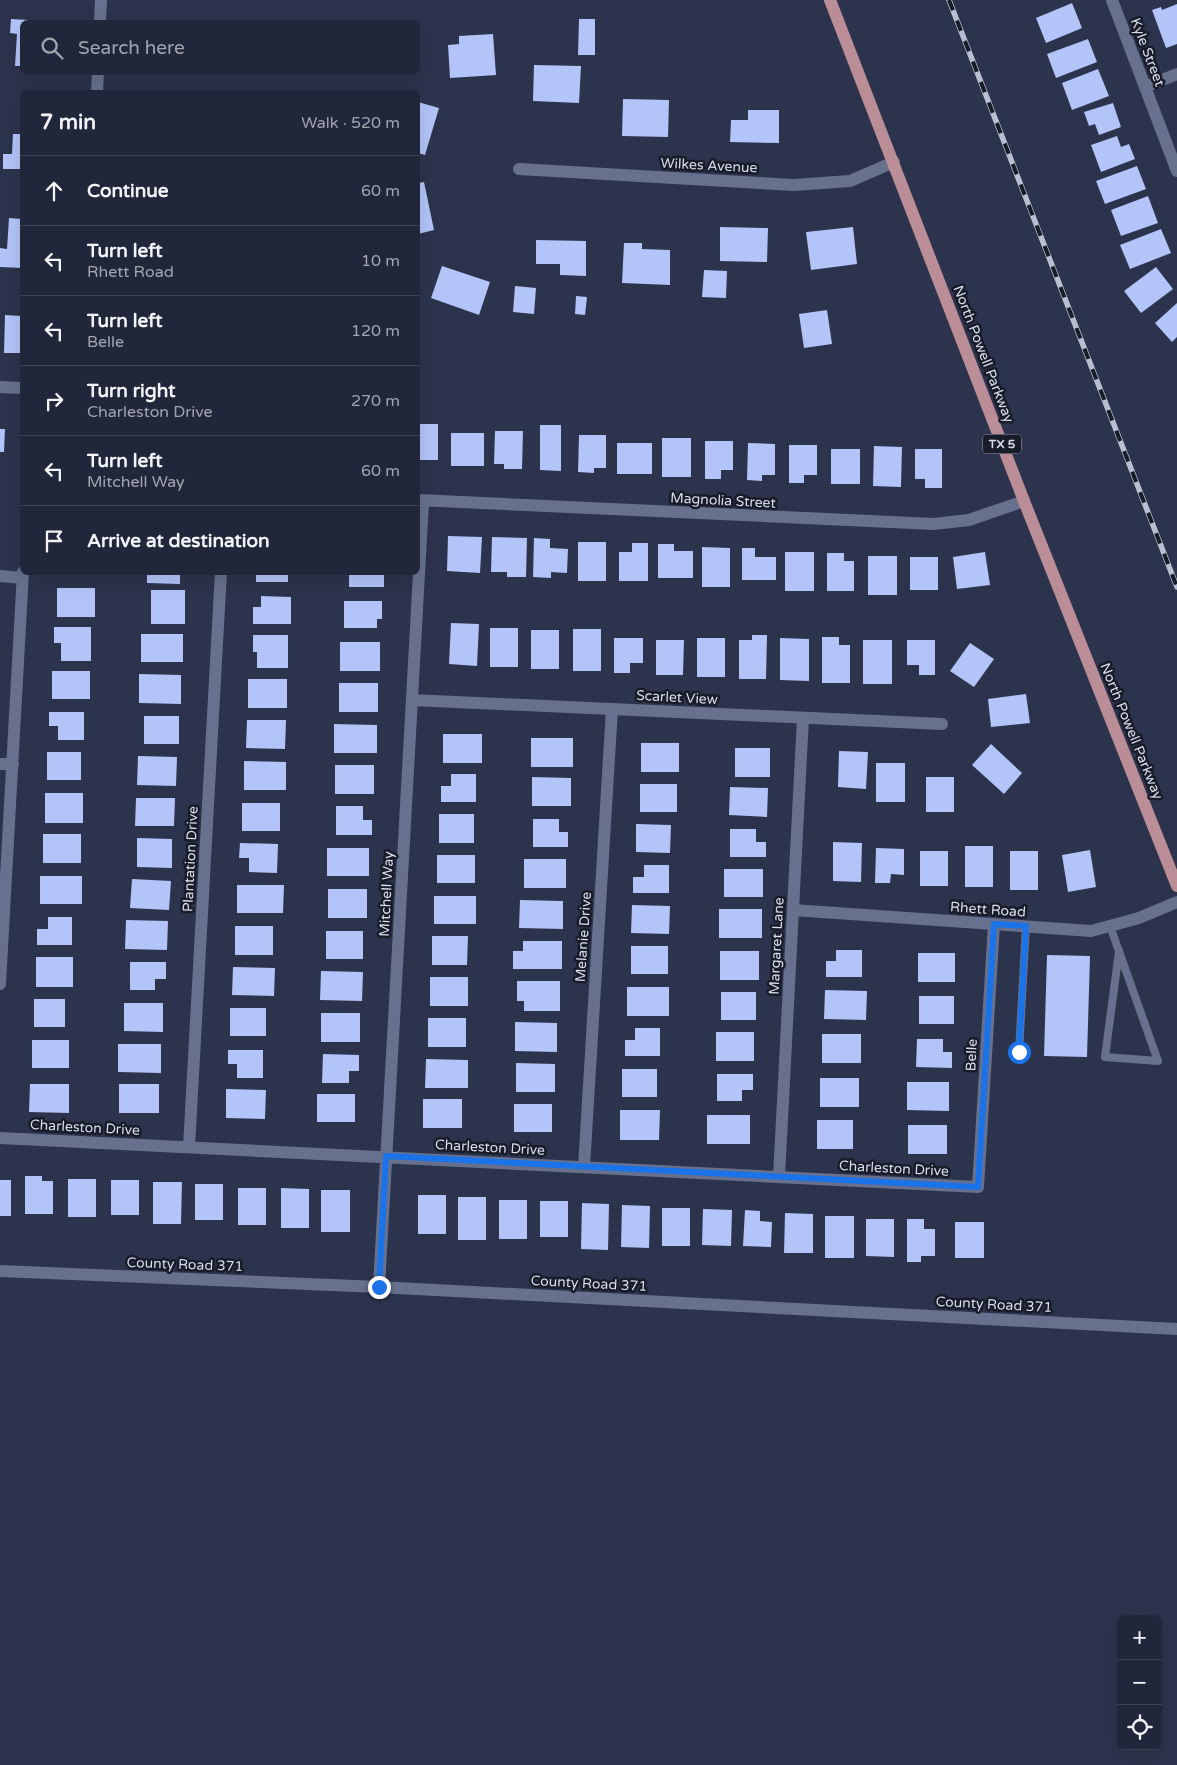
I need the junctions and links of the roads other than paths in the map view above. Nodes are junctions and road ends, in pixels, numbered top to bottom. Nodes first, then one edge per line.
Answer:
1 (101, 0) edge
2 (830, 0) edge
3 (1112, 0) edge
4 (100, 20) edge
5 (1177, 74) edge
6 (98, 75) edge
7 (1145, 87) junction
8 (97, 90) edge
9 (894, 162) junction
10 (519, 169) dead end
11 (1177, 171) edge
12 (0, 387) edge
13 (20, 388) edge
14 (420, 501) edge
15 (1024, 501) junction
16 (23, 575) edge
17 (221, 575) edge
18 (417, 575) edge
19 (0, 576) edge
20 (412, 700) junction
21 (612, 709) junction
22 (803, 718) junction
23 (942, 724) dead end
24 (6, 764) edge
25 (1177, 886) edge
26 (1177, 902) edge
27 (793, 910) junction
28 (994, 924) junction
29 (1026, 926) junction
30 (1110, 926) junction
31 (1, 949) edge
32 (1120, 951) junction
33 (0, 984) edge
34 (1019, 1052) dead end
35 (0, 1138) edge
36 (189, 1147) junction
37 (386, 1156) junction
38 (584, 1166) junction
39 (779, 1177) junction
40 (978, 1187) joint
41 (0, 1271) edge
42 (379, 1287) junction
43 (1177, 1329) edge

1 - 4 street
2 - 9 main road, North Powell Parkway / TX 5
3 - 7 street, Kyle Street
5 - 7 street
6 - 8 street
7 - 11 street, Kyle Street
9 - 10 street, Wilkes Avenue
9 - 15 main road, North Powell Parkway / TX 5
12 - 13 street
14 - 15 street, Magnolia Street
15 - 25 main road, North Powell Parkway / TX 5
16 - 19 street
16 - 24 street
17 - 36 street, Plantation Drive
18 - 20 street, Mitchell Way
20 - 21 street, Scarlet View
20 - 37 street, Mitchell Way
21 - 22 street, Scarlet View
21 - 38 street, Melanie Drive
22 - 23 street, Scarlet View
22 - 27 street, Margaret Lane
24 - 31 street
26 - 30 street, Rhett Road
27 - 28 street, Rhett Road
27 - 39 street, Margaret Lane
28 - 29 street, Rhett Road
28 - 40 street, Belle
29 - 30 street, Rhett Road
29 - 34 lane
30 - 32 lane
31 - 33 street
32 - 32 lane
35 - 36 street, Charleston Drive
36 - 37 street, Charleston Drive
37 - 38 street, Charleston Drive
37 - 42 street, Mitchell Way
38 - 39 street, Charleston Drive
39 - 40 street, Charleston Drive
41 - 42 street, County Road 371
42 - 43 street, County Road 371

